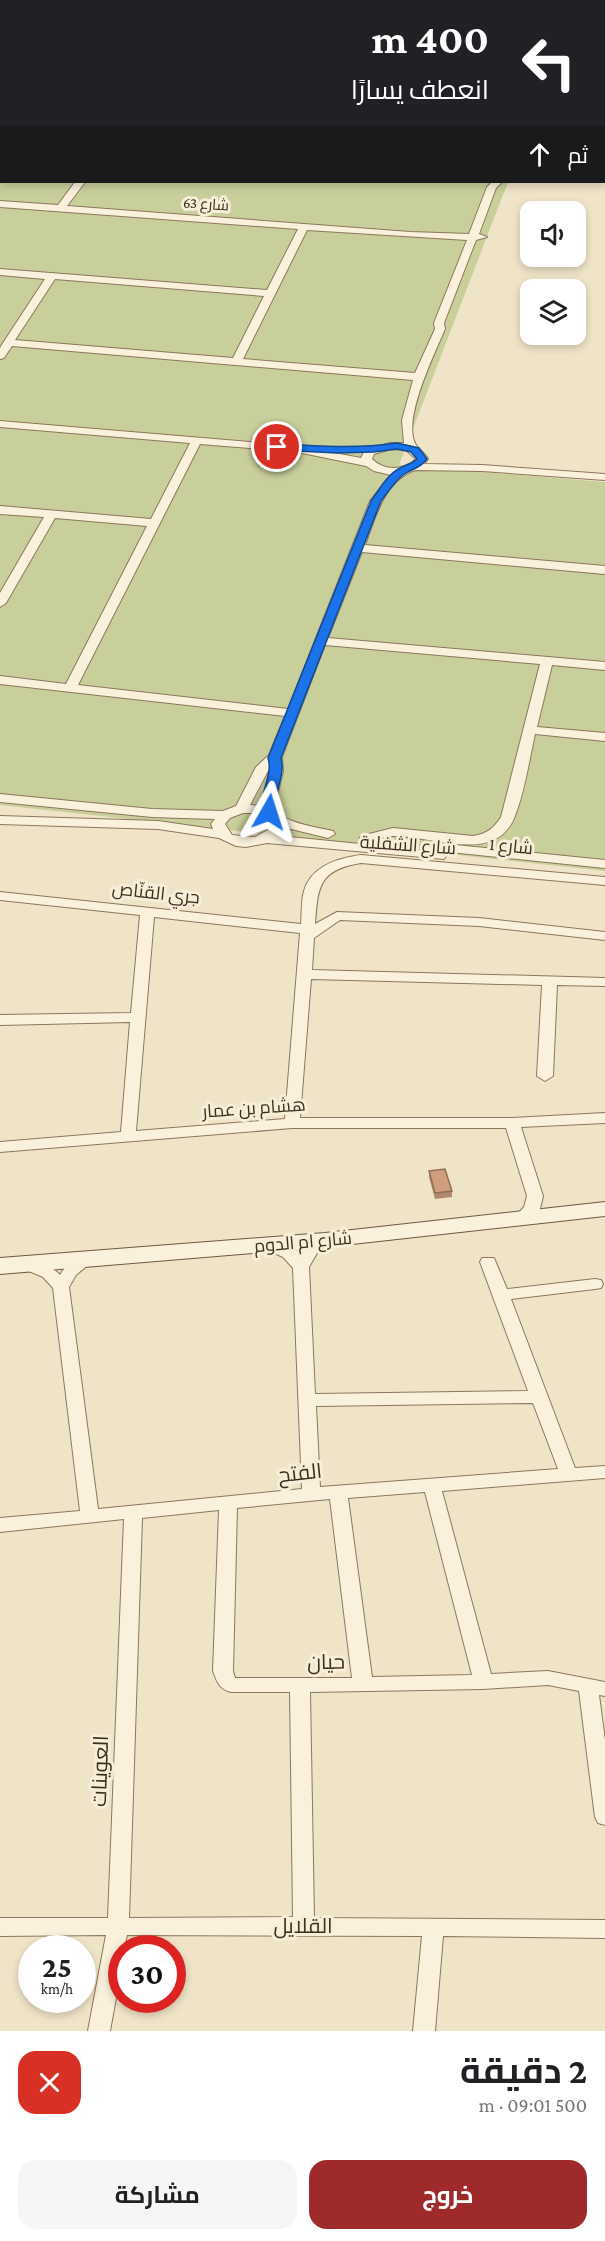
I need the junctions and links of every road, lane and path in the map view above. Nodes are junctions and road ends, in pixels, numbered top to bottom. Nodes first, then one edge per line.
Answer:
1 (79, 183) edge
2 (497, 183) edge
3 (0, 204) edge
4 (61, 208) junction
5 (304, 227) junction
6 (476, 240) junction
7 (0, 272) edge
8 (52, 276) junction
9 (270, 293) junction
10 (8, 343) junction
11 (0, 356) edge
12 (236, 362) junction
13 (420, 377) junction
14 (408, 416) junction
15 (0, 424) edge
16 (197, 440) junction
17 (390, 446) junction
18 (297, 449) junction
19 (374, 449) junction
20 (415, 450) junction
21 (371, 465) junction
22 (415, 466) junction
23 (482, 468) junction
24 (403, 470) junction
25 (605, 477) edge
26 (376, 501) junction
27 (0, 510) edge
28 (52, 514) junction
29 (154, 523) junction
30 (357, 548) junction
31 (605, 570) edge
32 (0, 603) edge
33 (320, 641) junction
34 (548, 660) junction
35 (605, 666) edge
36 (0, 680) edge
37 (71, 687) junction
38 (292, 713) junction
39 (530, 730) junction
40 (605, 737) edge
41 (274, 758) junction
42 (0, 791) edge
43 (0, 798) edge
44 (71, 805) junction
45 (241, 809) junction
46 (269, 812) junction
47 (225, 815) junction
48 (0, 820) edge
49 (280, 822) junction
50 (222, 834) junction
51 (269, 839) junction
52 (366, 839) junction
53 (605, 864) edge
54 (605, 875) edge
55 (605, 881) edge
56 (0, 896) edge
57 (147, 912) junction
58 (308, 932) junction
59 (605, 936) edge
60 (303, 974) junction
61 (550, 981) junction
62 (605, 982) edge
63 (137, 1017) junction
64 (0, 1020) edge
65 (545, 1076) dead end
66 (605, 1118) edge
67 (292, 1123) junction
68 (512, 1123) junction
69 (128, 1137) junction
70 (0, 1148) edge
71 (601, 1211) edge
72 (521, 1219) junction
73 (325, 1240) junction
74 (271, 1245) junction
75 (86, 1260) junction
76 (488, 1262) dead end
77 (28, 1264) junction
78 (0, 1266) edge
79 (302, 1267) junction
80 (595, 1284) dead end
81 (61, 1287) junction
82 (500, 1295) junction
83 (538, 1397) junction
84 (307, 1400) junction
85 (605, 1472) edge
86 (569, 1475) junction
87 (432, 1485) junction
88 (338, 1492) junction
89 (311, 1495) junction
90 (228, 1503) junction
91 (133, 1511) junction
92 (90, 1515) junction
93 (0, 1525) edge
94 (483, 1683) junction
95 (363, 1685) junction
96 (300, 1687) junction
97 (596, 1687) edge
98 (605, 1817) edge
99 (118, 1926) junction
100 (304, 1926) junction
101 (0, 1927) edge
102 (433, 1927) junction
103 (605, 1929) edge
104 (99, 2031) edge
105 (424, 2031) edge

1 - 4 street
2 - 6 street
3 - 4 street, شارع 63
4 - 5 street, شارع 63
5 - 6 street, شارع 63
5 - 9 street
6 - 13 street
7 - 8 street
8 - 9 street
8 - 10 street
9 - 12 street
10 - 11 street
10 - 12 street
12 - 13 street
13 - 14 street
14 - 17 street
14 - 20 street
15 - 16 street
16 - 18 street
16 - 29 street
17 - 19 street
17 - 20 street
18 - 19 street
18 - 21 street
19 - 21 street
20 - 22 street
20 - 23 street
21 - 24 street
21 - 26 street
22 - 23 street
22 - 24 street
23 - 25 street
24 - 26 street
26 - 30 street
27 - 28 street
28 - 29 street
28 - 32 street
29 - 37 street
30 - 31 street
30 - 33 street
33 - 34 street
33 - 38 street
34 - 35 street
34 - 39 street
36 - 37 street
37 - 38 street
38 - 41 street
39 - 40 street
39 - 52 street, شارع 1
41 - 45 street
41 - 46 street
42 - 44 street
43 - 44 street
44 - 47 street
45 - 46 street
45 - 47 street
46 - 49 street
47 - 50 street
48 - 50 street
49 - 51 street
49 - 52 street, شارع 1
50 - 51 street, شارع 1
51 - 54 street, شارع 1
52 - 53 street, شارع 1
55 - 58 street, شارع الشفلية
56 - 57 street, جري القنّاص
57 - 58 street, جري القنّاص
57 - 63 street
58 - 59 street
58 - 60 street, شارع الشفلية
60 - 61 street
60 - 67 street, شارع الشفلية
61 - 62 street
61 - 65 street
63 - 64 street
63 - 69 street
66 - 68 street, هشام بن عمار
67 - 68 street, هشام بن عمار
67 - 69 street, هشام بن عمار
68 - 72 street
69 - 70 street, هشام بن عمار
71 - 72 street, شارع ام الدوم
72 - 73 street, شارع ام الدوم
73 - 74 street, شارع ام الدوم
73 - 79 street
74 - 75 street, شارع ام الدوم
74 - 79 street
75 - 77 street, شارع ام الدوم
75 - 81 street
76 - 82 street
77 - 78 street, شارع ام الدوم
77 - 81 street
79 - 84 street
80 - 82 street
81 - 92 street
82 - 83 street
83 - 84 street
83 - 86 street
84 - 89 street
85 - 86 street, الفتح
86 - 87 street, الفتح
87 - 88 street, الفتح
87 - 94 street
88 - 89 street, الفتح
88 - 95 street
89 - 90 street, الفتح
90 - 91 street, الفتح
90 - 96 street, حيان
91 - 92 street, الفتح
91 - 99 street, العوينات
92 - 93 street, الفتح
94 - 95 street, حيان
94 - 97 street, حيان
95 - 96 street, حيان
96 - 100 street
97 - 98 street
99 - 100 street, القلايل
99 - 101 street, القلايل
99 - 104 street, العوينات
100 - 102 street, القلايل
102 - 103 street, القلايل
102 - 105 street

